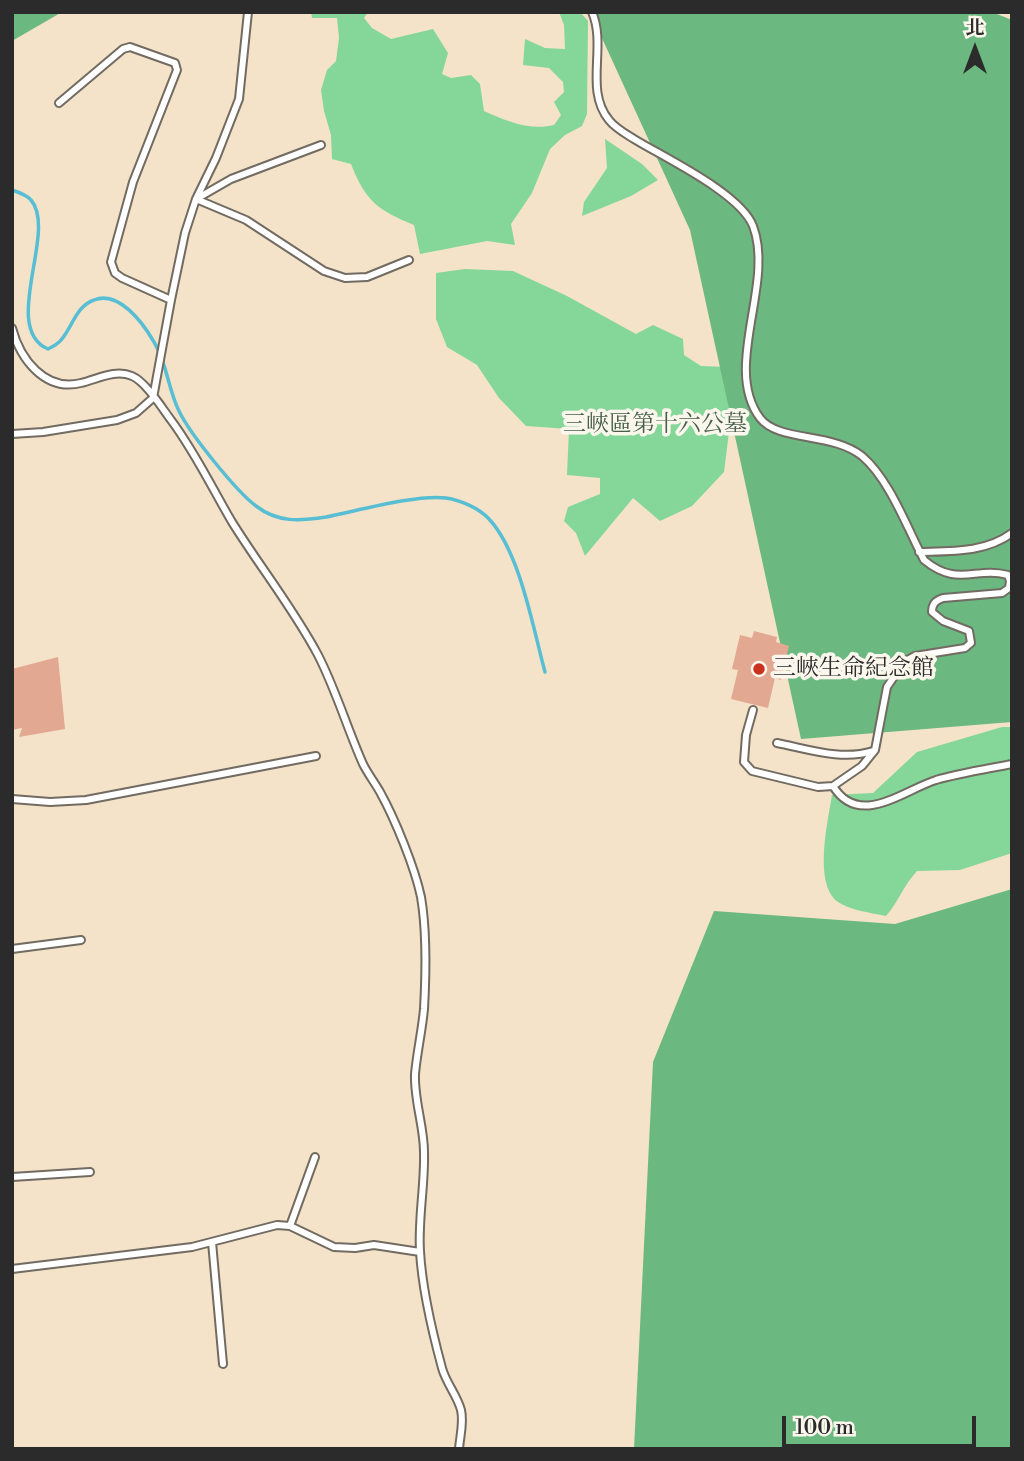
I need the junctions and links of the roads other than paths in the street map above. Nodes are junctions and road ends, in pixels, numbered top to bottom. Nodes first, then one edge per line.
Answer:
1 (248, 12) edge
2 (592, 12) edge
3 (59, 103) dead end
4 (321, 145) dead end
5 (196, 199) junction
6 (409, 260) dead end
7 (170, 300) junction
8 (12, 328) edge
9 (153, 398) junction
10 (12, 435) edge
11 (1012, 533) edge
12 (919, 552) junction
13 (753, 710) dead end
14 (777, 743) dead end
15 (874, 750) junction
16 (316, 756) dead end
17 (1012, 764) edge
18 (833, 786) junction
19 (12, 799) edge
20 (81, 940) dead end
21 (12, 949) edge
22 (315, 1157) dead end
23 (90, 1172) dead end
24 (12, 1177) edge
25 (290, 1226) junction
26 (212, 1242) junction
27 (420, 1252) junction
28 (12, 1269) edge
29 (223, 1364) dead end
30 (459, 1449) edge

1 - 5 lane
2 - 12 lane
3 - 7 lane
4 - 5 lane
5 - 6 lane
5 - 7 lane
7 - 9 lane
8 - 9 lane
9 - 10 lane
9 - 27 lane
11 - 12 lane
12 - 15 lane
13 - 18 lane
14 - 15 lane
15 - 18 lane
16 - 19 lane
17 - 18 lane
20 - 21 lane
22 - 25 lane
23 - 24 lane
25 - 26 lane
25 - 27 lane
26 - 28 lane
26 - 29 lane
27 - 30 lane

